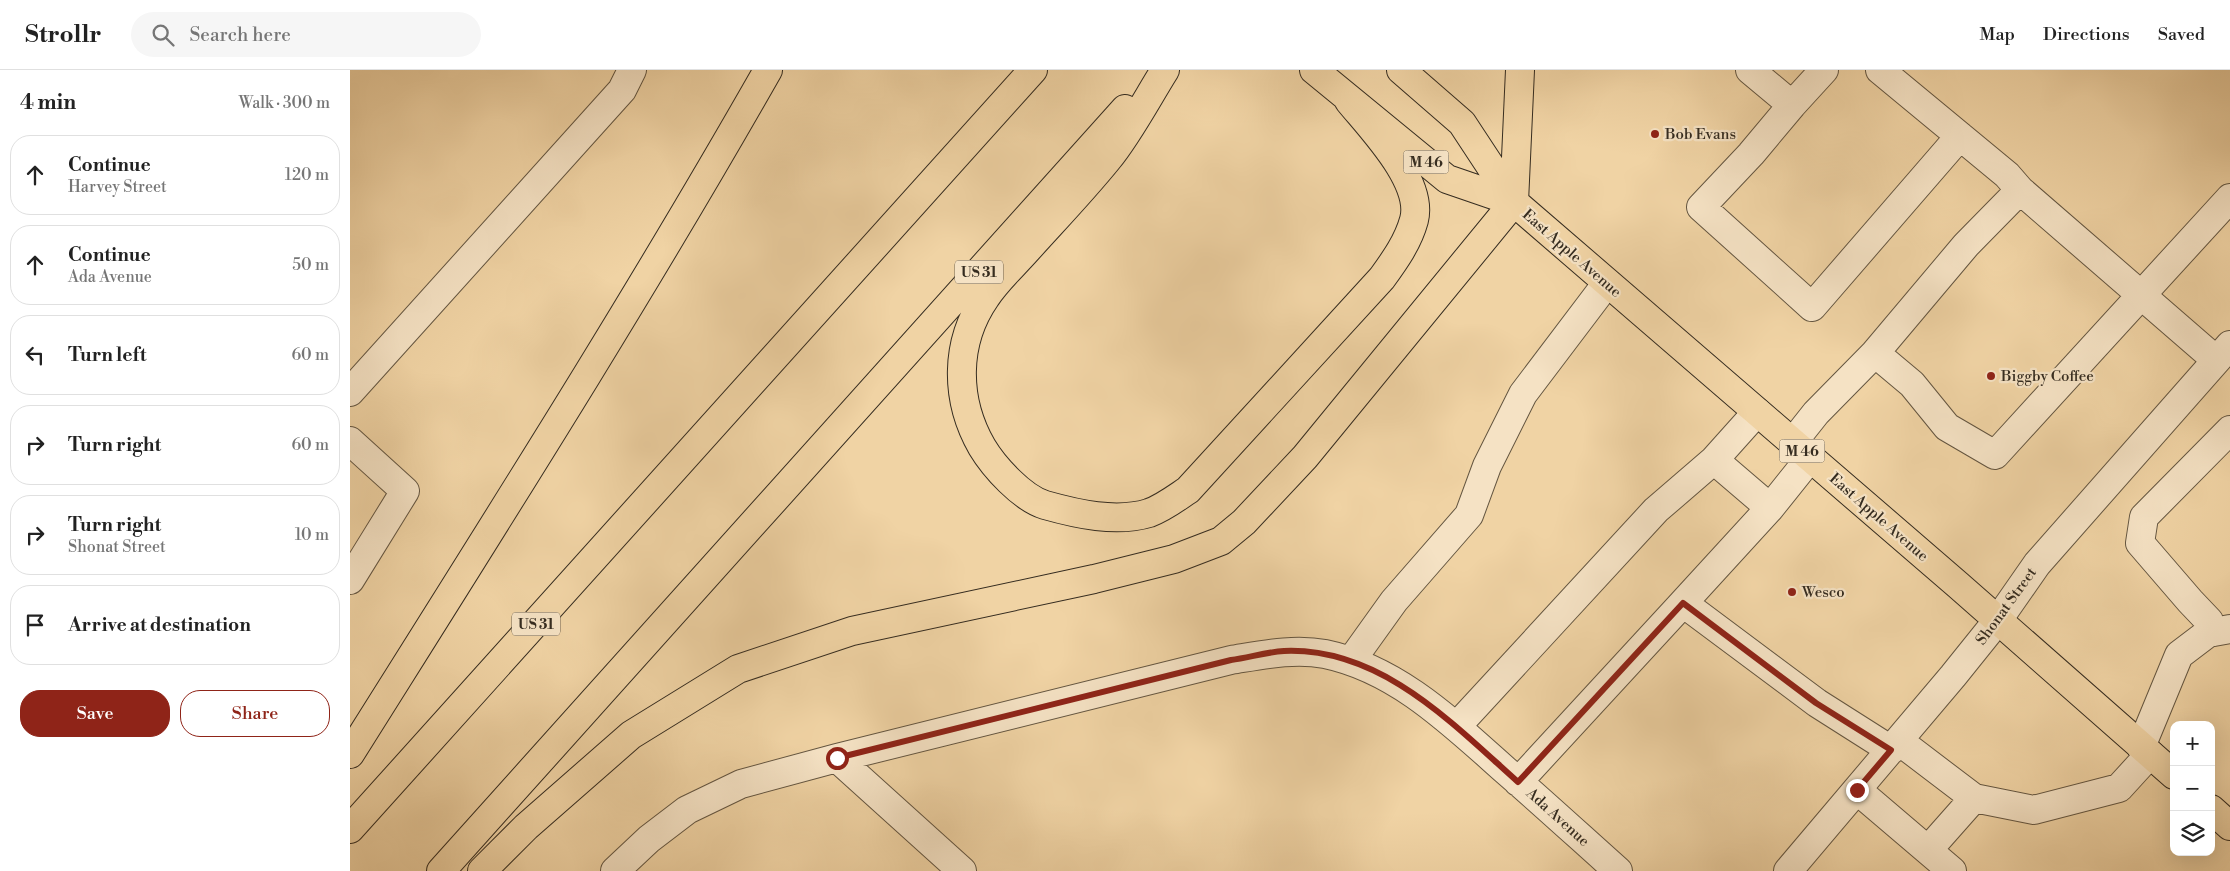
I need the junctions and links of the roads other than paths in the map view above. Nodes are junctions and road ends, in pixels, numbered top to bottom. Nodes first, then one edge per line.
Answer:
1 (632, 70) edge
2 (768, 70) edge
3 (1033, 70) edge
4 (1160, 70) edge
5 (1165, 70) edge
6 (1314, 70) edge
7 (1401, 70) edge
8 (1520, 70) edge
9 (1750, 70) edge
10 (1824, 70) edge
11 (1880, 70) edge
12 (1349, 101) junction
13 (1792, 105) junction
14 (1960, 136) junction
15 (2020, 190) junction
16 (2230, 198) edge
17 (1514, 202) junction
18 (1606, 282) junction
19 (2142, 295) junction
20 (1874, 353) junction
21 (2223, 353) edge
22 (350, 392) edge
23 (1758, 412) junction
24 (2230, 430) edge
25 (350, 441) edge
26 (1802, 450) junction
27 (1714, 460) junction
28 (1770, 508) junction
29 (350, 580) edge
30 (1683, 603) junction
31 (1998, 620) junction
32 (2222, 631) edge
33 (1351, 661) junction
34 (1456, 727) junction
35 (1895, 745) junction
36 (2146, 750) junction
37 (350, 754) edge
38 (837, 758) junction
39 (2170, 772) edge
40 (1518, 782) junction
41 (1857, 790) junction
42 (1974, 798) junction
43 (2213, 811) edge
44 (2230, 826) edge
45 (350, 829) edge
46 (1928, 850) junction
47 (441, 871) edge
48 (482, 871) edge
49 (615, 871) edge
50 (962, 871) edge
51 (1618, 871) edge
52 (1788, 871) edge
53 (1952, 871) edge

1 - 22 street
2 - 37 highway
3 - 45 highway, US 31
4 - 47 highway, US 31
5 - 12 highway
6 - 12 highway, East Apple Avenue / M 46
7 - 17 highway, East Apple Avenue / M 46
8 - 17 highway
9 - 13 street
10 - 13 street
11 - 14 street
12 - 17 highway, East Apple Avenue / M 46
13 - 14 street
14 - 15 street
15 - 19 street
15 - 20 street
16 - 19 street
17 - 18 highway, East Apple Avenue / M 46
17 - 48 highway
18 - 23 highway, East Apple Avenue / M 46
18 - 33 street
19 - 20 street
19 - 21 street
20 - 26 street
21 - 31 street, Shonat Street
23 - 26 highway, East Apple Avenue / M 46
23 - 27 street
24 - 32 street
25 - 29 street
26 - 28 street
26 - 31 highway, East Apple Avenue / M 46
27 - 28 street
27 - 34 street
28 - 30 street
30 - 35 street
30 - 40 street
31 - 35 street, Shonat Street
31 - 36 highway, East Apple Avenue / M 46
32 - 36 street
33 - 34 street, Ada Avenue
33 - 38 street, Ada Avenue
34 - 40 street, Ada Avenue
35 - 41 street, Shonat Street
35 - 42 street
36 - 39 highway, East Apple Avenue / M 46
36 - 42 street
38 - 49 street, Ada Avenue
38 - 50 street
40 - 51 street, Ada Avenue
41 - 46 street
41 - 52 street, Shonat Street
42 - 46 street
43 - 44 highway
46 - 53 street

